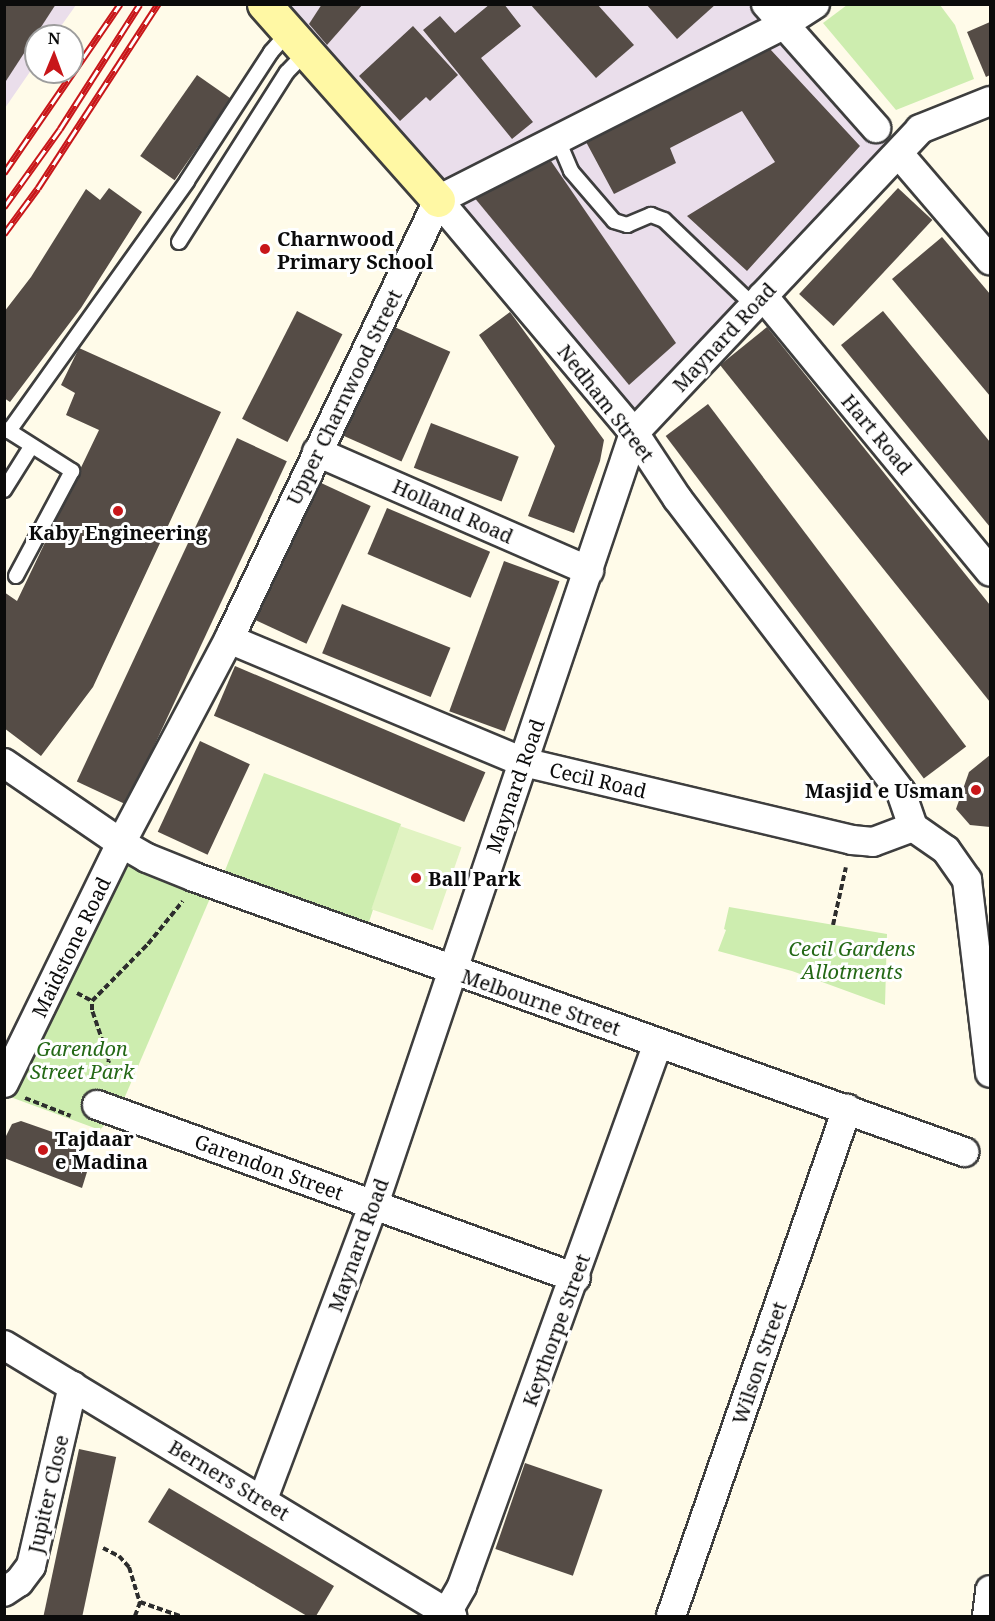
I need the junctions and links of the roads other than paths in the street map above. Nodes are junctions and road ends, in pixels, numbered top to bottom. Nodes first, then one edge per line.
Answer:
1 (264, 4) edge
2 (814, 4) edge
3 (775, 15) edge
4 (299, 41) junction
5 (990, 101) edge
6 (876, 128) dead end
7 (558, 140) junction
8 (899, 154) junction
9 (438, 200) junction
10 (179, 242) dead end
11 (990, 260) edge
12 (758, 301) junction
13 (7, 430) edge
14 (634, 432) junction
15 (31, 447) junction
16 (317, 452) junction
17 (4, 490) edge
18 (589, 571) junction
19 (990, 571) edge
20 (16, 576) dead end
21 (229, 639) junction
22 (523, 762) junction
23 (4, 763) edge
24 (913, 827) junction
25 (121, 843) junction
26 (979, 876) edge
27 (453, 970) junction
28 (658, 1043) junction
29 (990, 1073) edge
30 (13, 1090) edge
31 (97, 1105) road end
32 (847, 1109) junction
33 (964, 1152) dead end
34 (374, 1204) junction
35 (576, 1278) junction
36 (4, 1345) edge
37 (73, 1386) junction
38 (263, 1499) junction
39 (990, 1590) edge
40 (4, 1592) edge
41 (448, 1616) edge
42 (671, 1617) edge
43 (987, 1617) edge

1 - 4 street, Nedham Street
2 - 3 street
3 - 6 street
3 - 7 street
4 - 9 street, Nedham Street
4 - 10 lane
4 - 13 lane
5 - 8 street, Maynard Road
7 - 9 street
7 - 12 lane
8 - 11 street
8 - 12 street, Maynard Road
9 - 14 street, Nedham Street
9 - 16 street, Upper Charnwood Street
12 - 14 street, Maynard Road
12 - 19 street, Hart Road
13 - 15 lane
14 - 18 street, Maynard Road
14 - 24 street, Nedham Street
15 - 17 lane
15 - 20 lane
16 - 18 street, Holland Road
16 - 21 street, Upper Charnwood Street
18 - 22 street, Maynard Road
21 - 22 street, Cecil Road
21 - 25 street, Upper Charnwood Street
22 - 24 street, Cecil Road
22 - 27 street, Maynard Road
23 - 25 street, Melbourne Street
24 - 26 street
25 - 27 street, Melbourne Street
25 - 30 street, Maidstone Road
26 - 29 street
27 - 28 street, Melbourne Street
27 - 34 street, Maynard Road
28 - 32 street, Melbourne Street
28 - 35 street, Keythorpe Street
31 - 34 street, Garendon Street
32 - 33 street, Melbourne Street
32 - 42 street, Wilson Street
34 - 35 street, Garendon Street
34 - 38 street, Maynard Road
35 - 41 street, Keythorpe Street
36 - 37 street, Berners Street
37 - 38 street, Berners Street
37 - 40 street, Jupiter Close
38 - 41 street, Berners Street
39 - 43 street

